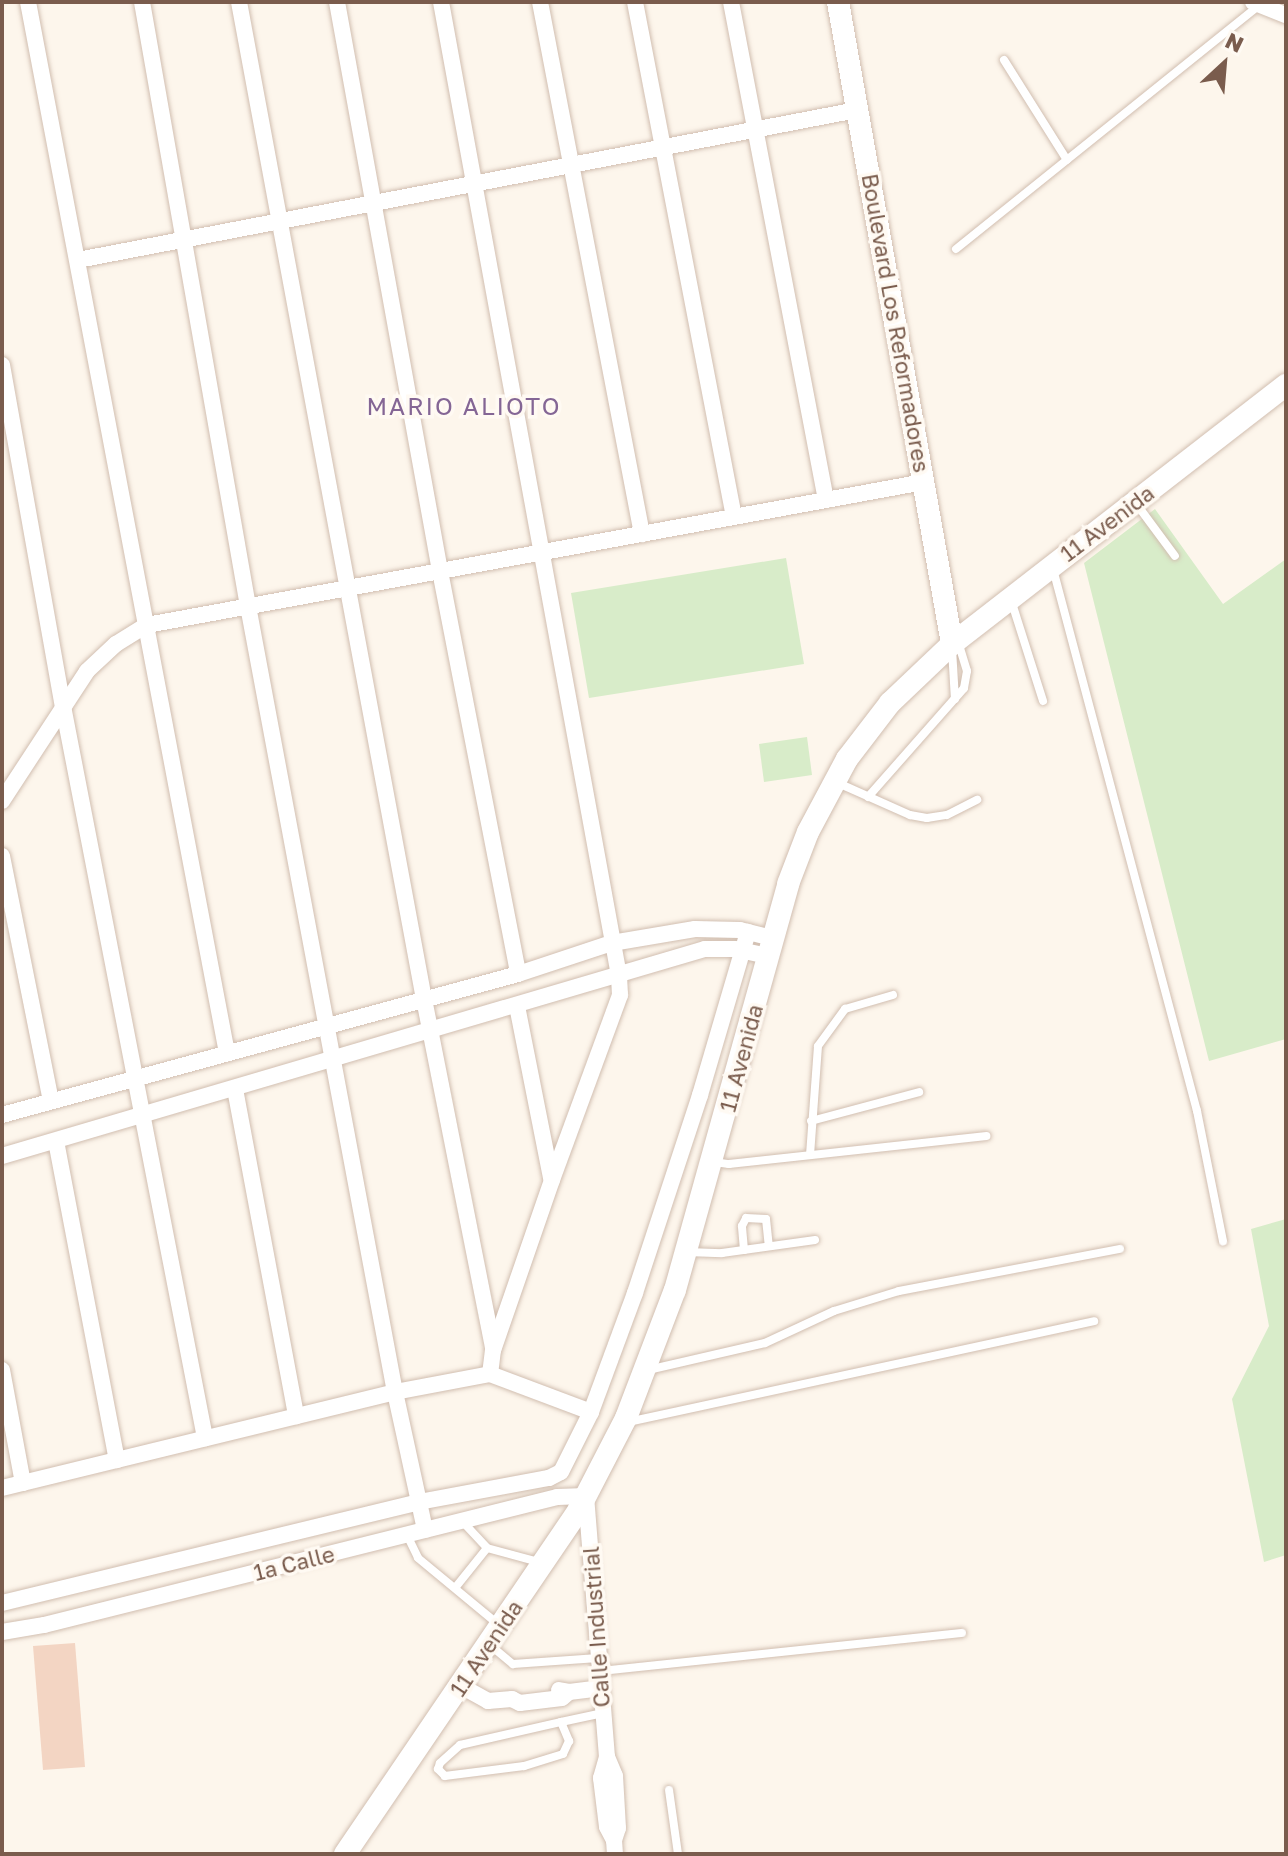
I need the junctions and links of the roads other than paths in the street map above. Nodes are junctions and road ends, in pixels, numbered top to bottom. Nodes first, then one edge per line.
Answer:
1 (28, 2) edge
2 (142, 2) edge
3 (239, 2) edge
4 (337, 2) edge
5 (441, 2) edge
6 (540, 2) edge
7 (635, 2) edge
8 (731, 2) edge
9 (838, 2) edge
10 (1257, 3) edge
11 (1286, 15) edge
12 (1004, 60) dead end
13 (857, 110) junction
14 (755, 130) junction
15 (663, 148) junction
16 (1067, 160) junction
17 (570, 165) junction
18 (474, 184) junction
19 (375, 203) junction
20 (279, 221) junction
21 (185, 240) junction
22 (956, 249) dead end
23 (78, 260) junction
24 (2, 365) edge
25 (1286, 385) edge
26 (924, 482) junction
27 (826, 500) junction
28 (1135, 502) junction
29 (734, 517) junction
30 (642, 534) junction
31 (541, 553) junction
32 (1175, 556) dead end
33 (1052, 565) junction
34 (440, 571) junction
35 (350, 588) junction
36 (1011, 599) junction
37 (248, 606) junction
38 (147, 625) junction
39 (955, 642) junction
40 (955, 700) junction
41 (1043, 701) dead end
42 (63, 706) junction
43 (834, 781) junction
44 (868, 797) junction
45 (977, 800) dead end
46 (2, 801) edge
47 (2, 856) edge
48 (748, 932) junction
49 (612, 943) junction
50 (770, 947) junction
51 (742, 950) junction
52 (518, 974) junction
53 (619, 976) junction
54 (893, 995) dead end
55 (424, 999) junction
56 (517, 1006) junction
57 (328, 1025) junction
58 (430, 1032) junction
59 (227, 1053) junction
60 (335, 1059) junction
61 (134, 1076) junction
62 (235, 1089) junction
63 (919, 1092) dead end
64 (51, 1101) junction
65 (2, 1115) edge
66 (142, 1116) junction
67 (811, 1121) junction
68 (986, 1136) dead end
69 (56, 1141) junction
70 (810, 1155) junction
71 (2, 1156) edge
72 (713, 1161) junction
73 (552, 1180) junction
74 (815, 1240) dead end
75 (1223, 1241) dead end
76 (769, 1246) junction
77 (1120, 1249) dead end
78 (744, 1250) junction
79 (686, 1252) junction
80 (1094, 1321) dead end
81 (493, 1350) junction
82 (2, 1370) edge
83 (644, 1371) junction
84 (490, 1374) junction
85 (395, 1392) junction
86 (591, 1412) junction
87 (296, 1416) junction
88 (623, 1423) junction
89 (205, 1438) junction
90 (117, 1460) junction
91 (23, 1483) junction
92 (2, 1488) edge
93 (586, 1496) junction
94 (419, 1502) junction
95 (462, 1521) junction
96 (425, 1530) junction
97 (407, 1534) junction
98 (487, 1548) junction
99 (544, 1563) junction
100 (455, 1588) junction
101 (2, 1603) edge
102 (2, 1632) edge
103 (962, 1633) dead end
104 (495, 1635) junction
105 (599, 1672) junction
106 (461, 1686) junction
107 (603, 1713) junction
108 (561, 1722) junction
109 (669, 1790) dead end
110 (615, 1847) edge
111 (345, 1854) edge
112 (678, 1854) edge

1 - 23 street
2 - 21 street
3 - 20 street
4 - 19 street
5 - 18 street
6 - 17 street
7 - 15 street
8 - 14 street
9 - 13 main road, Boulevard Los Reformadores
10 - 11 street
10 - 16 lane
12 - 16 lane
13 - 14 street
13 - 26 main road, Boulevard Los Reformadores
14 - 15 street
14 - 27 street
15 - 17 street
15 - 29 street
16 - 22 lane
17 - 18 street
17 - 30 street
18 - 19 street
18 - 31 street
19 - 20 street
19 - 34 street
20 - 21 street
20 - 35 street
21 - 23 street
21 - 37 street
23 - 38 street
24 - 42 street
25 - 28 main road, 11 Avenida
26 - 27 street
26 - 39 main road, Boulevard Los Reformadores
27 - 29 street
28 - 32 lane
28 - 33 main road, 11 Avenida
29 - 30 street
30 - 31 street
31 - 34 street
31 - 49 street
33 - 36 main road, 11 Avenida
33 - 75 lane
34 - 35 street
34 - 52 street
35 - 37 street
35 - 55 street
36 - 39 main road, 11 Avenida
36 - 41 lane
37 - 38 street
37 - 57 street
38 - 42 street
38 - 59 street
39 - 40 lane
39 - 40 lane
39 - 43 main road, 11 Avenida
40 - 44 lane
42 - 46 street
42 - 61 street
43 - 44 lane
43 - 50 main road, 11 Avenida
44 - 45 lane
47 - 64 street
48 - 49 street
48 - 50 street
48 - 51 street
49 - 52 street
49 - 53 street
50 - 51 street
50 - 72 main road, 11 Avenida
51 - 53 street
51 - 86 street
52 - 55 street
53 - 56 street
53 - 73 street
54 - 67 lane
55 - 57 street
55 - 58 street
56 - 58 street
56 - 73 street
57 - 59 street
57 - 60 street
58 - 60 street
58 - 81 street
59 - 61 street
60 - 62 street
60 - 85 street
61 - 64 street
61 - 66 street
62 - 66 street
62 - 87 street
63 - 67 lane
64 - 65 street
66 - 69 street
66 - 89 street
67 - 70 lane
68 - 70 lane
69 - 71 street
69 - 90 street
70 - 72 lane
72 - 79 main road, 11 Avenida
73 - 81 street
74 - 76 lane
76 - 78 lane
76 - 78 lane
77 - 83 lane
78 - 79 lane
79 - 83 main road, 11 Avenida
80 - 88 lane
81 - 84 street
82 - 91 street
83 - 88 main road, 11 Avenida
84 - 85 street
84 - 86 street
85 - 87 street
85 - 94 street
86 - 94 street
87 - 89 street
88 - 93 main road, 11 Avenida
89 - 90 street
90 - 91 street
91 - 92 street
93 - 95 street, 1a Calle
93 - 99 main road, 11 Avenida
93 - 105 street, Calle Industrial
94 - 96 street
94 - 101 street
95 - 96 street, 1a Calle
95 - 98 lane
96 - 97 street, 1a Calle
97 - 100 lane
97 - 102 street, 1a Calle
98 - 99 lane
98 - 100 lane
99 - 104 main road, 11 Avenida
100 - 104 lane
103 - 105 lane
104 - 105 lane
104 - 106 main road, 11 Avenida
105 - 106 street
105 - 107 street, Calle Industrial
106 - 111 main road, 11 Avenida
107 - 108 lane
107 - 110 street, Calle Industrial
108 - 108 lane
109 - 112 lane

